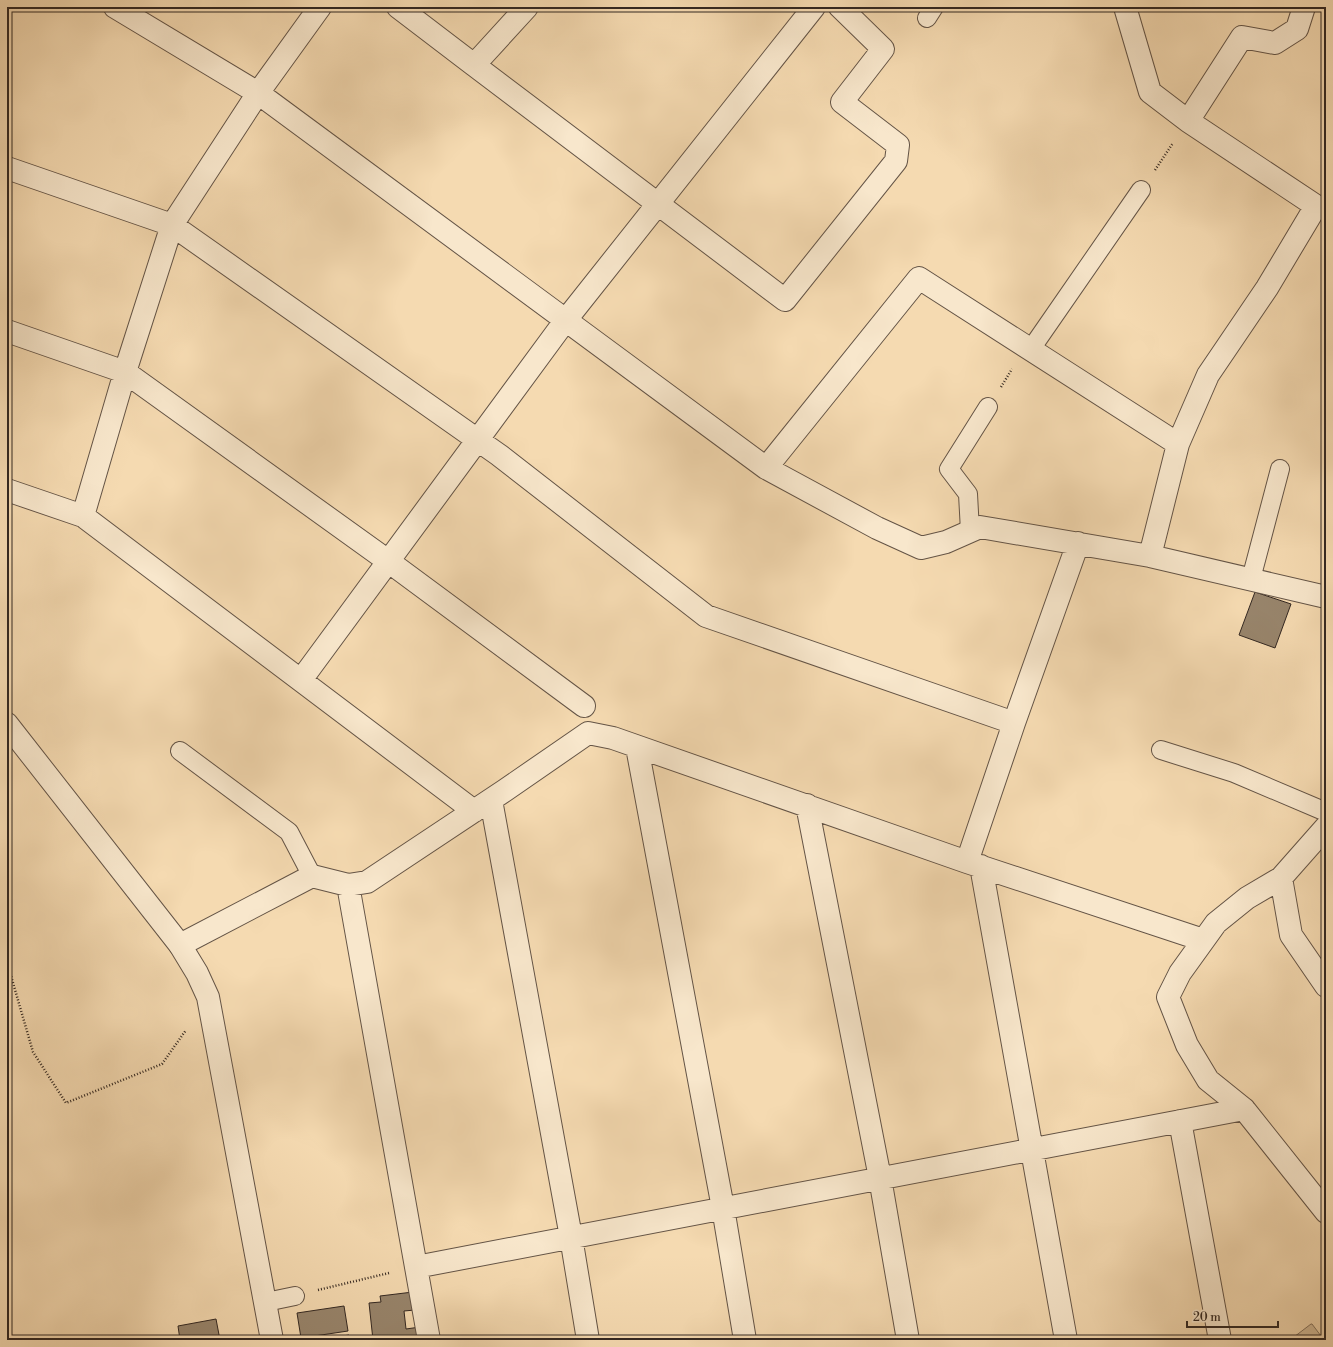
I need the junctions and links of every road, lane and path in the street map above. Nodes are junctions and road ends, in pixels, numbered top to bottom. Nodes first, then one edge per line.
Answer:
1 (115, 7) edge
2 (320, 7) edge
3 (398, 7) edge
4 (527, 7) edge
5 (814, 7) edge
6 (840, 7) edge
7 (1125, 7) edge
8 (1304, 7) edge
9 (474, 65) junction
10 (258, 93) junction
11 (1188, 121) junction
12 (7, 168) edge
13 (1141, 190) joint
14 (659, 203) junction
15 (172, 225) junction
16 (565, 321) junction
17 (7, 331) edge
18 (1028, 348) junction
19 (125, 372) junction
20 (988, 407) joint
21 (478, 440) junction
22 (1178, 444) junction
23 (766, 468) junction
24 (1280, 469) dead end
25 (7, 490) edge
26 (83, 516) junction
27 (970, 531) junction
28 (1078, 543) junction
29 (1150, 556) junction
30 (388, 561) junction
31 (1251, 579) junction
32 (1326, 597) edge
33 (301, 680) junction
34 (584, 706) dead end
35 (1014, 723) junction
36 (7, 724) edge
37 (637, 747) junction
38 (1161, 750) dead end
39 (180, 751) dead end
40 (807, 805) junction
41 (482, 806) junction
42 (1326, 812) edge
43 (1326, 827) edge
44 (974, 864) junction
45 (312, 876) junction
46 (1281, 878) junction
47 (348, 885) junction
48 (1203, 940) junction
49 (180, 945) junction
50 (7, 962) edge
51 (1326, 986) edge
52 (208, 997) junction
53 (1244, 1109) junction
54 (1180, 1121) junction
55 (1032, 1149) junction
56 (880, 1178) junction
57 (723, 1208) junction
58 (1326, 1212) edge
59 (571, 1237) junction
60 (412, 1268) junction
61 (295, 1296) joint
62 (266, 1302) junction
63 (272, 1340) edge
64 (429, 1340) edge
65 (588, 1340) edge
66 (745, 1340) edge
67 (908, 1340) edge
68 (1066, 1340) edge
69 (1220, 1340) edge

1 - 10 street
2 - 10 street
3 - 9 street
4 - 9 street
5 - 14 street
6 - 14 street
7 - 11 street
8 - 11 street
9 - 14 street
10 - 15 street
10 - 16 street
11 - 13 path
11 - 22 street
12 - 15 street
13 - 18 lane
14 - 16 street
15 - 19 street
15 - 21 street
16 - 21 street
16 - 23 street
17 - 19 street
18 - 20 path
18 - 22 street
18 - 23 street
19 - 26 street
19 - 30 street
20 - 27 lane
21 - 30 street
21 - 35 street
22 - 29 street
23 - 27 street
24 - 31 lane
25 - 26 street
26 - 33 street
27 - 28 street
28 - 29 street
28 - 35 street
29 - 31 street
30 - 33 street
30 - 34 street
31 - 32 street
33 - 41 street
35 - 44 street
36 - 49 street
37 - 40 street
37 - 41 street
37 - 57 street
38 - 42 lane
39 - 45 lane
40 - 44 street
40 - 56 street
41 - 47 street
41 - 59 street
43 - 46 street
44 - 48 street
44 - 55 street
45 - 47 street
45 - 49 street
46 - 48 street
46 - 51 street
47 - 60 street
48 - 53 street
49 - 52 street
50 - 52 path
52 - 62 street
53 - 54 street
53 - 58 street
54 - 55 street
54 - 69 street
55 - 56 street
55 - 68 street
56 - 57 street
56 - 67 street
57 - 59 street
57 - 66 street
59 - 60 street
59 - 65 street
60 - 61 path
60 - 64 street
61 - 62 lane
62 - 63 street

